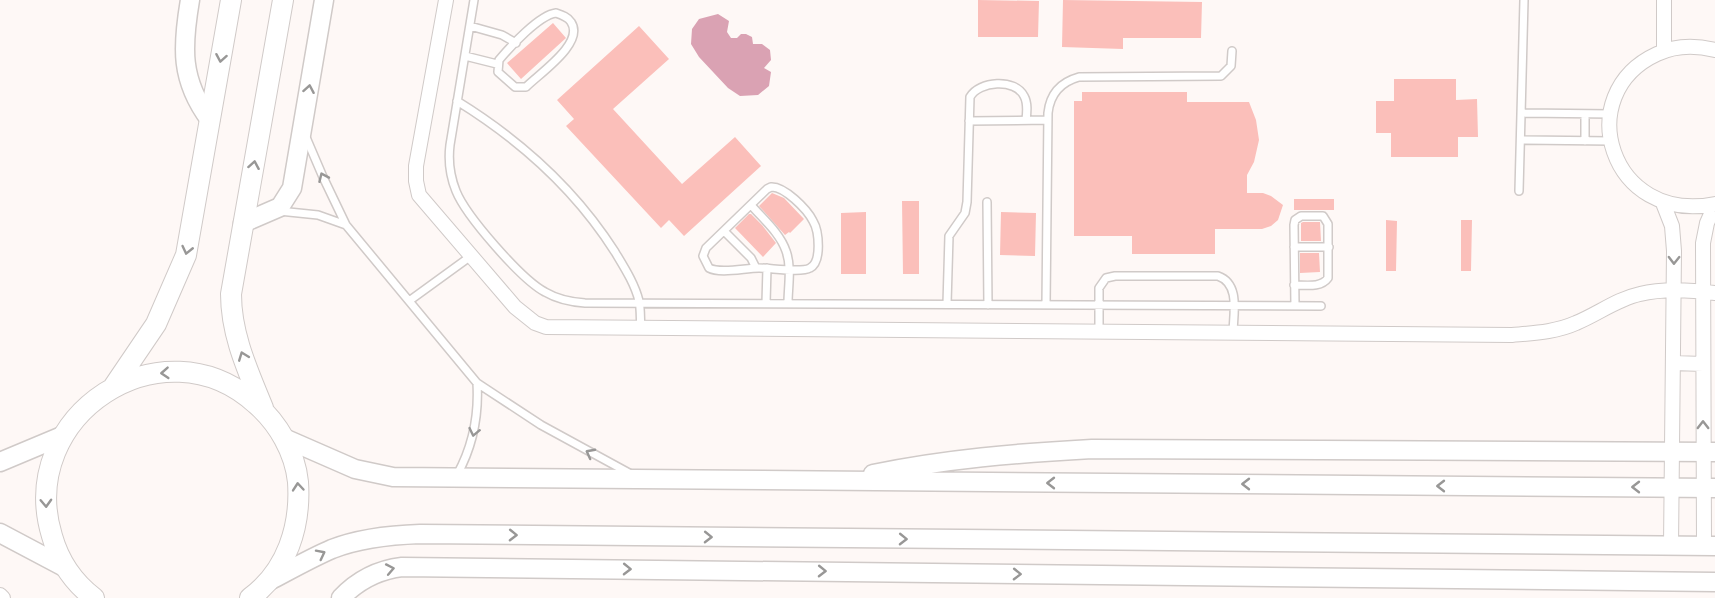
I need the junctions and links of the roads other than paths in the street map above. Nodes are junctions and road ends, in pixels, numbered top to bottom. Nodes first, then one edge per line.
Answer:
1 (190, 0) edge
2 (231, 0) edge
3 (284, 0) edge
4 (324, 0) edge
5 (446, 0) edge
6 (474, 0) edge
7 (1524, 0) edge
8 (1664, 0) edge
9 (470, 26) junction
10 (516, 43) junction
11 (1715, 50) edge
12 (1232, 51) dead end
13 (1664, 51) junction
14 (465, 56) junction
15 (497, 64) junction
16 (457, 101) junction
17 (1521, 113) junction
18 (1585, 114) junction
19 (1611, 114) junction
20 (210, 120) junction
21 (1026, 120) junction
22 (1048, 120) junction
23 (969, 121) junction
24 (303, 128) junction
25 (1521, 140) junction
26 (1585, 141) junction
27 (1611, 141) junction
28 (1519, 191) dead end
29 (987, 202) dead end
30 (1663, 203) junction
31 (1715, 204) edge
32 (750, 205) junction
33 (274, 212) junction
34 (243, 223) junction
35 (346, 225) junction
36 (724, 231) junction
37 (1294, 247) junction
38 (1329, 247) junction
39 (471, 256) junction
40 (756, 268) junction
41 (767, 268) junction
42 (789, 269) junction
43 (1294, 285) junction
44 (1674, 290) junction
45 (1709, 292) edge
46 (409, 301) junction
47 (639, 303) junction
48 (766, 303) junction
49 (788, 303) junction
50 (947, 304) junction
51 (988, 304) junction
52 (1046, 305) junction
53 (1099, 305) junction
54 (1233, 306) junction
55 (1295, 306) junction
56 (1321, 306) dead end
57 (641, 329) junction
58 (1099, 333) junction
59 (1233, 334) junction
60 (1673, 363) junction
61 (1703, 364) junction
62 (477, 383) junction
63 (114, 386) junction
64 (264, 411) junction
65 (62, 436) junction
66 (284, 438) junction
67 (1672, 452) junction
68 (1709, 452) edge
69 (0, 462) edge
70 (455, 478) junction
71 (642, 480) junction
72 (838, 482) junction
73 (1672, 487) junction
74 (1709, 488) edge
75 (0, 533) edge
76 (590, 536) junction
77 (1671, 546) junction
78 (1709, 546) edge
79 (589, 568) junction
80 (269, 580) junction
81 (73, 582) edge
82 (1715, 582) edge
83 (94, 598) edge
84 (250, 598) edge
85 (341, 598) edge

1 - 20 main road
2 -> 20 main road
34 -> 3 main road
24 -> 4 main road
5 - 39 street
6 - 9 lane
7 - 17 lane
8 - 13 street
9 - 10 lane
9 - 14 lane
10 - 15 lane
10 - 15 lane
11 - 13 street
12 - 22 lane
13 - 19 street
14 - 15 lane
14 - 16 lane
16 - 47 lane
16 - 47 lane
17 - 18 lane
17 - 25 lane
18 - 19 lane
18 - 26 lane
19 - 27 street
20 -> 63 main road
21 - 22 lane
21 - 23 lane
21 - 23 lane
22 - 52 lane
23 - 50 lane
24 - 33 main road
35 -> 24 lane
25 - 26 lane
25 - 28 lane
26 - 27 lane
27 - 30 street
29 - 51 lane
30 - 31 street
30 -> 44 street
31 - 45 street
32 - 36 lane
32 - 42 lane
32 - 42 lane
33 - 34 main road
33 - 35 lane
64 -> 34 main road
35 - 46 lane
36 - 40 lane
36 - 40 lane
37 - 38 lane
37 - 38 lane
37 - 43 lane
38 - 43 lane
39 - 46 lane
39 - 57 street
40 - 41 lane
41 - 42 lane
41 - 48 lane
42 - 49 lane
43 - 55 lane
44 - 45 street
44 - 59 street
44 - 60 street
45 - 61 street
46 - 62 lane
47 - 48 lane
47 - 57 lane
48 - 49 lane
49 - 50 lane
50 - 51 lane
51 - 52 lane
52 - 53 lane
53 - 54 lane
53 - 54 lane
53 - 58 lane
54 - 55 lane
54 - 59 lane
55 - 56 lane
57 - 58 street
58 - 59 street
60 - 61 street
60 - 67 street
68 -> 61 street
62 -> 70 lane
71 -> 62 lane
64 -> 63 main road
63 - 65 main road
64 - 66 main road
65 - 69 main road
65 -> 81 main road
66 - 70 main road
80 -> 66 main road
67 - 68 main road
67 - 72 main road
67 - 73 street
68 - 74 street
70 - 71 main road
71 - 72 main road
73 -> 72 main road
73 - 74 main road
73 - 77 street
74 - 78 street
75 - 81 main road
76 -> 77 main road
76 - 79 main road
80 -> 76 main road
77 - 78 main road
79 -> 82 main road
85 -> 79 main road
80 - 84 main road
81 - 83 main road

